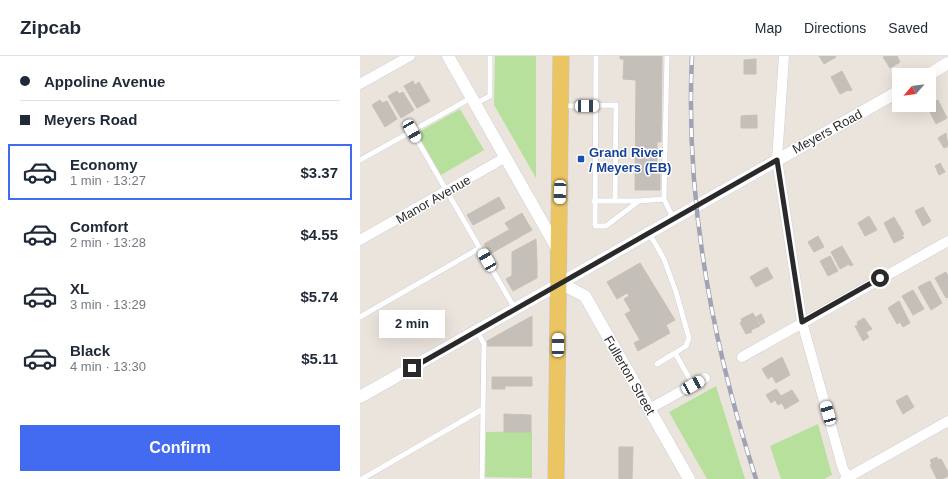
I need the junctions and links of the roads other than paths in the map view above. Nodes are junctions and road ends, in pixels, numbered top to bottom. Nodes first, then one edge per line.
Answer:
1 (410, 56) edge
2 (448, 56) edge
3 (490, 56) edge
4 (561, 56) edge
5 (596, 56) edge
6 (667, 56) edge
7 (784, 56) edge
8 (948, 64) edge
9 (936, 71) edge
10 (360, 84) edge
11 (892, 95) edge
12 (474, 101) junction
13 (561, 106) junction
14 (595, 106) junction
15 (412, 131) junction
16 (506, 157) junction
17 (360, 160) edge
18 (777, 160) junction
19 (447, 191) junction
20 (664, 199) junction
21 (594, 201) junction
22 (615, 201) junction
23 (639, 201) junction
24 (673, 218) junction
25 (649, 232) junction
26 (360, 240) edge
27 (948, 241) edge
28 (480, 248) junction
29 (559, 251) junction
30 (560, 283) junction
31 (515, 309) junction
32 (360, 317) edge
33 (802, 322) junction
34 (477, 330) junction
35 (675, 353) junction
36 (742, 357) dead end
37 (657, 364) dead end
38 (705, 378) dead end
39 (693, 385) junction
40 (360, 398) edge
41 (483, 409) junction
42 (649, 409) junction
43 (948, 421) edge
44 (847, 478) edge
45 (362, 479) edge
46 (482, 479) edge
47 (556, 479) edge
48 (689, 479) edge

1 - 10 street
2 - 12 street
3 - 12 lane
4 - 13 main road
5 - 14 lane
6 - 20 lane
7 - 18 street
8 - 9 street
11 - 18 street, Meyers Road
12 - 15 lane
12 - 16 street
13 - 14 lane
13 - 29 main road
14 - 21 lane
14 - 22 lane
15 - 17 lane
15 - 19 lane
16 - 19 street, Manor Avenue
16 - 29 street
18 - 24 street, Meyers Road
18 - 33 street
19 - 26 street, Manor Avenue
19 - 28 lane
20 - 23 lane
20 - 24 lane
21 - 22 lane
21 - 23 lane
22 - 23 lane
24 - 25 street, Meyers Road
25 - 30 street, Meyers Road
25 - 35 lane
27 - 33 street
28 - 31 lane
28 - 32 lane
29 - 30 main road
30 - 31 street, Meyers Road
30 - 42 street, Fullerton Street
30 - 47 main road
31 - 34 street, Meyers Road
33 - 36 street
33 - 44 street
34 - 40 street, Meyers Road
34 - 41 lane
35 - 37 lane
35 - 39 lane
38 - 39 street
39 - 42 street
41 - 45 lane
41 - 46 lane
42 - 48 street, Fullerton Street
43 - 44 street

